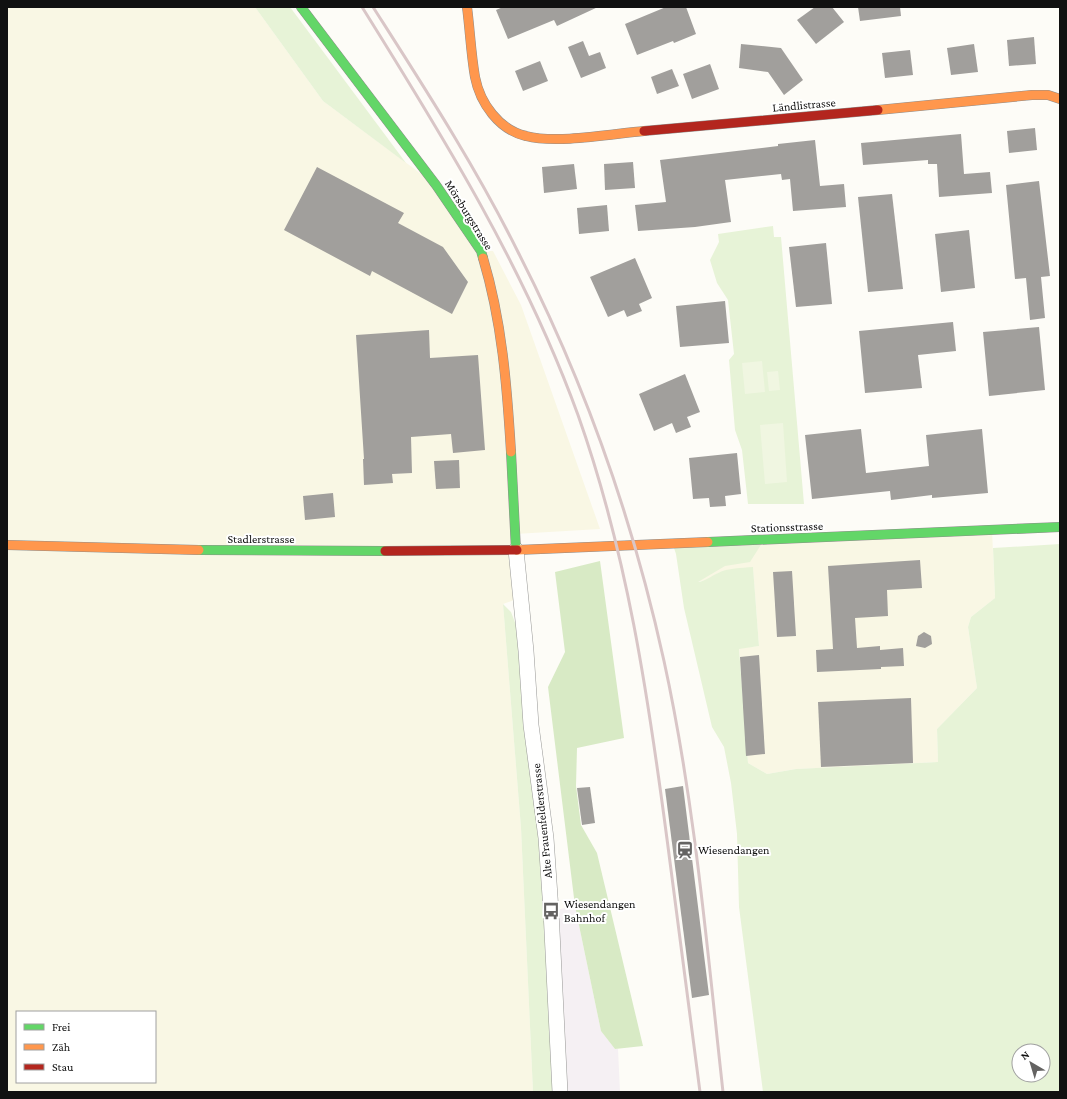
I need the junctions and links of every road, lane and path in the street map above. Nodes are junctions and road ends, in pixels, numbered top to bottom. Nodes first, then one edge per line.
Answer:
1 (301, 7) edge
2 (467, 7) edge
3 (1060, 99) edge
4 (1060, 527) edge
5 (7, 546) edge
6 (516, 550) junction
7 (560, 1092) edge

1 - 6 street, Mörsburgstrasse
2 - 3 street, Ländlistrasse
4 - 6 street, Stationsstrasse
5 - 6 street, Stadlerstrasse
6 - 7 street, Alte Frauenfelderstrasse

